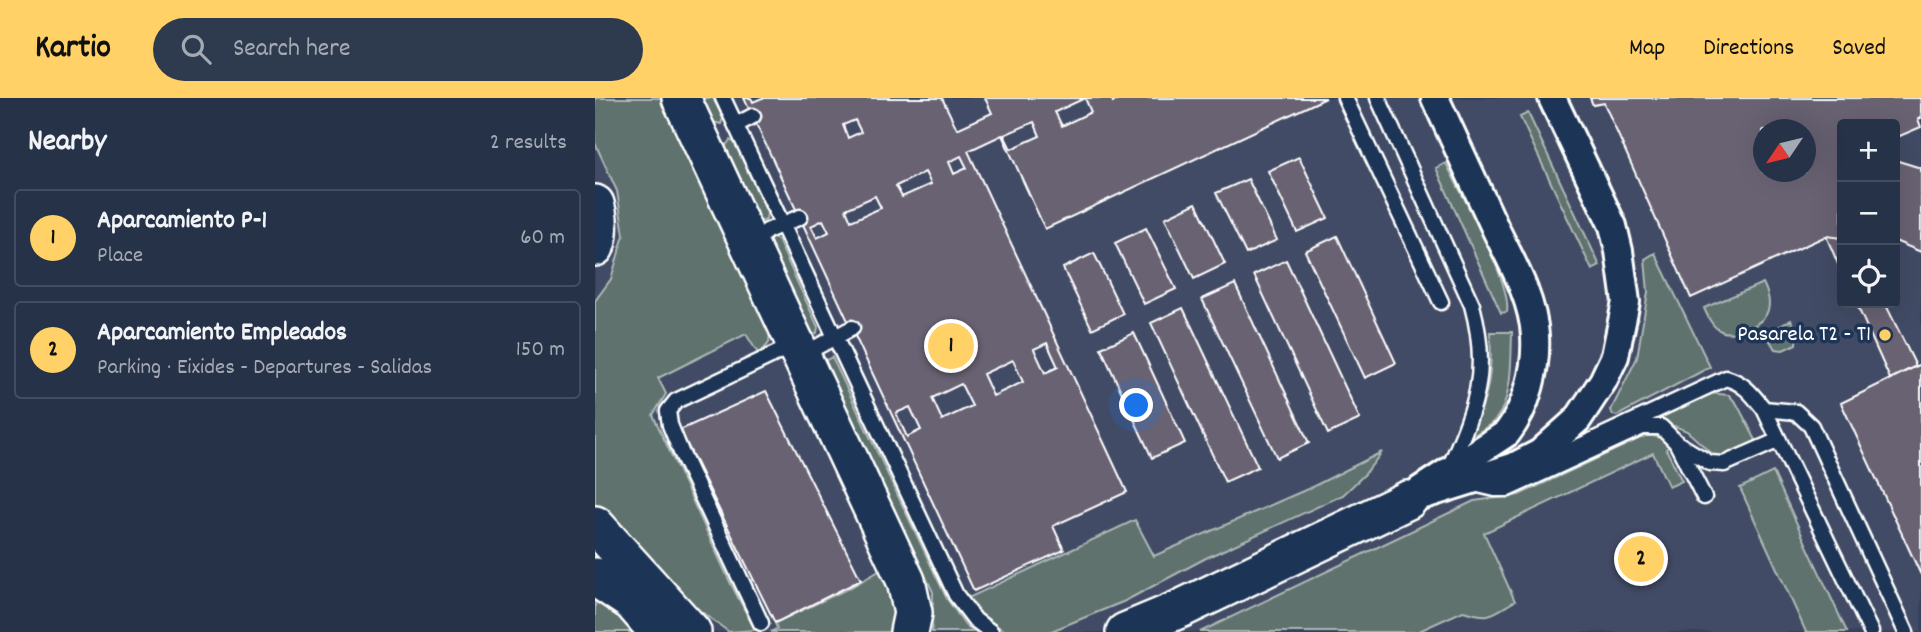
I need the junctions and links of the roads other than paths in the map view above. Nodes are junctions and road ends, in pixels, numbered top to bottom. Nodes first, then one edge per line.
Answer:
1 (681, 98) edge
2 (723, 98) edge
3 (1378, 98) edge
4 (1435, 98) edge
5 (1552, 98) edge
6 (1347, 102) edge
7 (753, 116) dead end
8 (736, 125) junction
9 (595, 204) edge
10 (800, 217) dead end
11 (783, 225) junction
12 (595, 247) edge
13 (1441, 302) dead end
14 (852, 328) dead end
15 (835, 337) junction
16 (793, 339) junction
17 (1764, 409) junction
18 (1779, 440) junction
19 (1676, 442) junction
20 (1528, 460) junction
21 (1459, 476) junction
22 (1704, 496) dead end
23 (1408, 500) joint
24 (595, 526) edge
25 (595, 577) edge
26 (1180, 609) junction
27 (761, 624) dead end
28 (658, 632) edge
29 (692, 632) edge
30 (909, 632) edge
31 (991, 632) edge
32 (1125, 632) edge
33 (1139, 632) edge
34 (1871, 632) edge
35 (1906, 632) edge

1 - 16 street
2 - 8 lane
3 - 21 lane
4 - 21 street
5 - 20 street
6 - 13 lane
7 - 8 lane
8 - 11 lane
9 - 12 street
10 - 11 lane
11 - 15 lane
11 - 16 lane
14 - 15 lane
15 - 16 lane
15 - 31 lane
16 - 27 lane
16 - 30 street
17 - 18 lane
17 - 20 lane
17 - 35 lane
18 - 19 lane
18 - 34 lane
19 - 21 lane
19 - 22 lane
20 - 21 street
21 - 23 street
23 - 26 street
24 - 29 street
25 - 28 street
26 - 32 street
26 - 33 street

